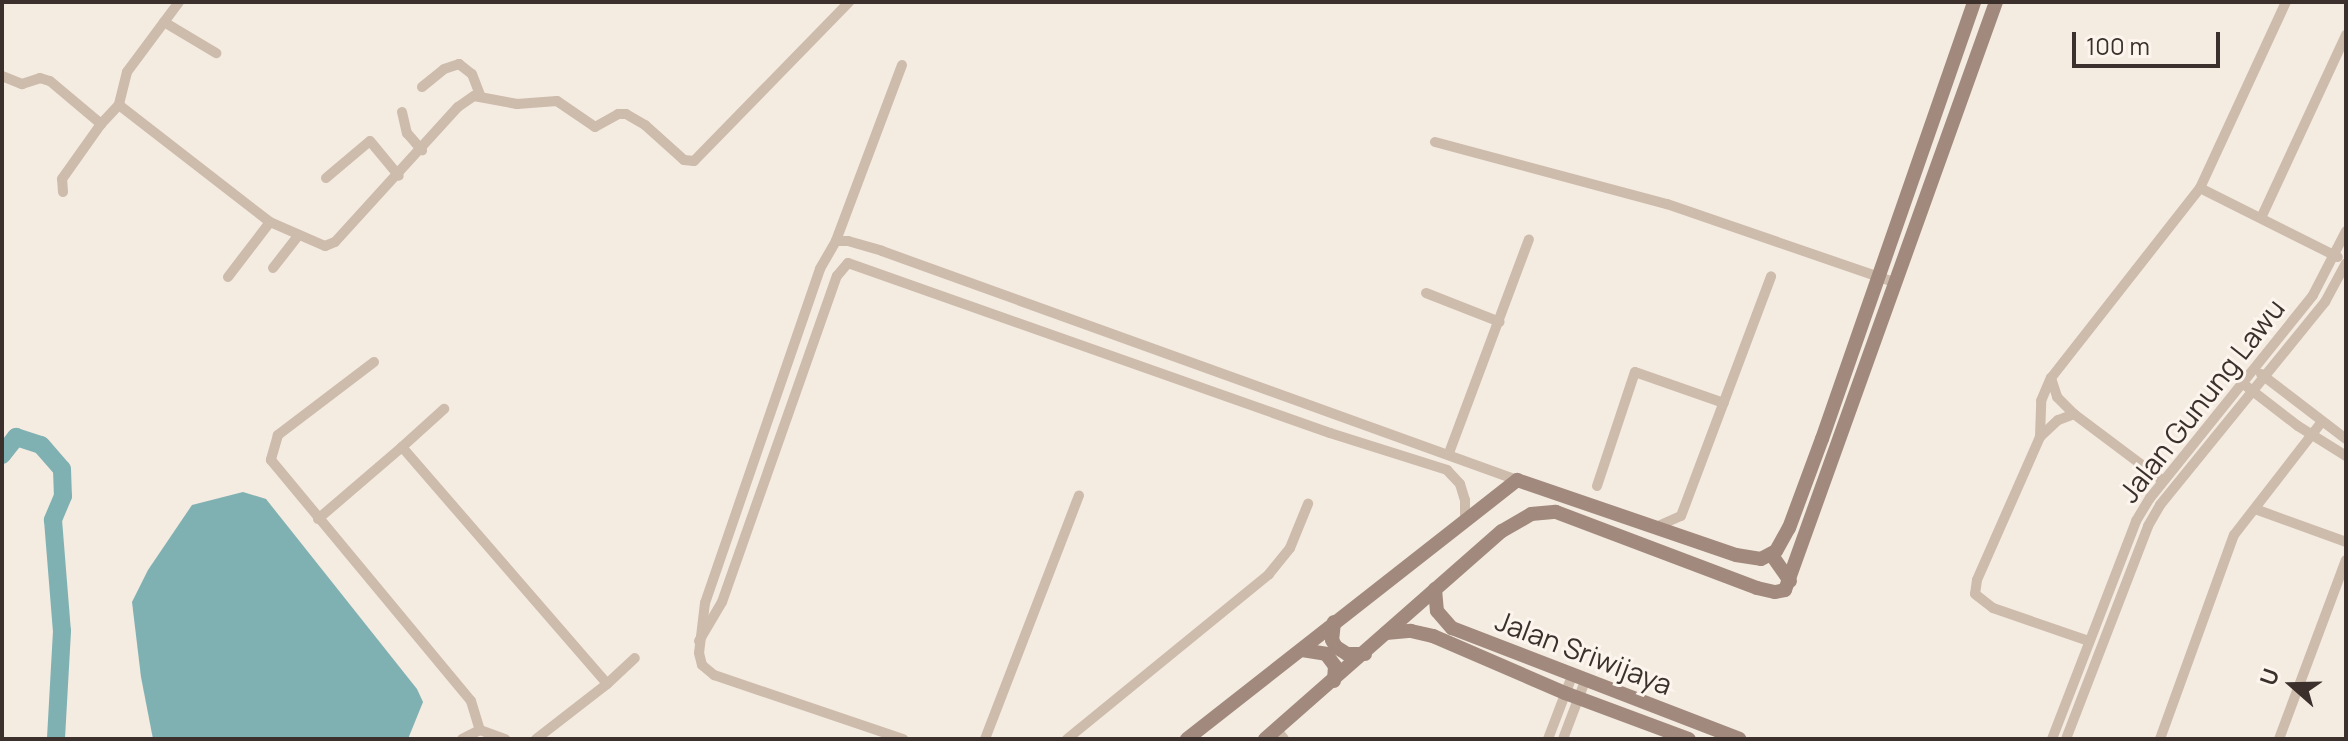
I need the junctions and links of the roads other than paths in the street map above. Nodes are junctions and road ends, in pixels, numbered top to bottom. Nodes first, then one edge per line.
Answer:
1 (179, 2) edge
2 (849, 2) edge
3 (1974, 2) edge
4 (1996, 2) edge
5 (2286, 2) edge
6 (164, 22) junction
7 (2346, 35) edge
8 (216, 53) dead end
9 (902, 65) dead end
10 (2, 76) edge
11 (422, 87) dead end
12 (480, 95) junction
13 (119, 105) junction
14 (402, 112) dead end
15 (101, 124) junction
16 (1435, 142) dead end
17 (422, 150) junction
18 (399, 176) junction
19 (326, 178) dead end
20 (2200, 188) junction
21 (63, 192) dead end
22 (2261, 218) junction
23 (270, 222) junction
24 (2346, 231) edge
25 (298, 236) junction
26 (1529, 239) dead end
27 (836, 241) junction
28 (2334, 255) junction
29 (2346, 262) edge
30 (273, 268) dead end
31 (1771, 276) dead end
32 (1878, 276) junction
33 (228, 277) dead end
34 (1896, 283) junction
35 (1426, 293) dead end
36 (1500, 322) junction
37 (1146, 345) junction
38 (374, 362) dead end
39 (1138, 364) junction
40 (2253, 368) junction
41 (2265, 377) junction
42 (2051, 378) junction
43 (2241, 382) junction
44 (2253, 392) junction
45 (1724, 403) junction
46 (444, 409) dead end
47 (2074, 414) junction
48 (2321, 423) junction
49 (2313, 436) junction
50 (2040, 437) junction
51 (2346, 439) edge
52 (402, 447) junction
53 (1449, 453) junction
54 (2346, 456) edge
55 (1517, 480) junction
56 (2162, 480) junction
57 (1597, 486) dead end
58 (1079, 496) dead end
59 (1308, 504) dead end
60 (2255, 509) junction
61 (318, 519) junction
62 (1465, 523) junction
63 (1656, 527) junction
64 (2346, 542) edge
65 (1771, 554) junction
66 (2346, 560) edge
67 (1790, 581) junction
68 (1435, 589) junction
69 (1334, 622) junction
70 (1386, 633) junction
71 (699, 641) junction
72 (2089, 641) junction
73 (1302, 650) junction
74 (1365, 654) junction
75 (635, 658) dead end
76 (1578, 679) junction
77 (1334, 681) junction
78 (607, 684) junction
79 (1570, 700) junction
80 (480, 730) junction
81 (1275, 736) edge
82 (462, 739) edge
83 (505, 739) edge
84 (536, 739) edge
85 (903, 739) edge
86 (985, 739) edge
87 (1067, 739) edge
88 (1187, 739) edge
89 (1548, 739) edge
90 (1563, 739) edge
91 (1689, 739) edge
92 (1739, 739) edge
93 (2052, 739) edge
94 (2066, 739) edge
95 (2160, 739) edge
96 (2279, 739) edge

1 - 6 street
2 - 12 street
3 - 32 street
4 - 34 street
5 - 20 street
6 - 8 street
6 - 13 street
7 - 22 street
9 - 27 street
10 - 15 street
11 - 12 street
12 - 17 street
13 - 15 street
13 - 23 street
14 - 17 street
15 - 21 street
16 - 32 street
17 - 18 street
18 - 19 street
18 - 25 street
20 - 22 street
20 - 42 street
22 - 28 street
23 - 25 street
23 - 33 street
24 - 28 street, Jalan Gunung Lawu
25 - 30 street
26 - 36 street
27 - 37 street
27 - 71 street
28 - 29 street
28 - 40 street, Jalan Gunung Lawu
29 - 41 street, Jalan Gunung Lawu
31 - 45 street
32 - 34 street
32 - 65 street
34 - 67 street
35 - 36 street
36 - 53 street
37 - 39 street
37 - 53 street
38 - 61 street
39 - 62 street
39 - 71 street
40 - 41 street
40 - 43 street, Jalan Gunung Lawu
41 - 44 street, Jalan Gunung Lawu
41 - 48 street
42 - 47 street
42 - 50 street
43 - 44 street
43 - 56 street, Jalan Gunung Lawu
44 - 49 street
44 - 94 street, Jalan Gunung Lawu
45 - 57 street
45 - 63 street
46 - 52 street
47 - 50 street
47 - 56 street
48 - 49 street
48 - 51 street
49 - 54 street
49 - 60 street
50 - 72 street
52 - 61 street
52 - 78 street
53 - 55 street
55 - 62 street
55 - 63 street
56 - 72 street, Jalan Gunung Lawu
58 - 86 street
59 - 87 street
60 - 64 street
60 - 95 street
61 - 80 street
62 - 69 street
63 - 65 street
65 - 67 street
66 - 96 street
67 - 68 street
68 - 70 street
68 - 76 street, Jalan Sriwijaya
69 - 73 street
69 - 74 street
70 - 74 street
70 - 79 street, Jalan Sriwijaya
71 - 85 street
72 - 93 street, Jalan Gunung Lawu
73 - 77 street
73 - 88 street
74 - 77 street
75 - 78 street
76 - 79 street
76 - 92 street, Jalan Sriwijaya
77 - 81 street
78 - 84 street
79 - 89 street
79 - 90 street
79 - 91 street, Jalan Sriwijaya
80 - 82 street
80 - 83 street

